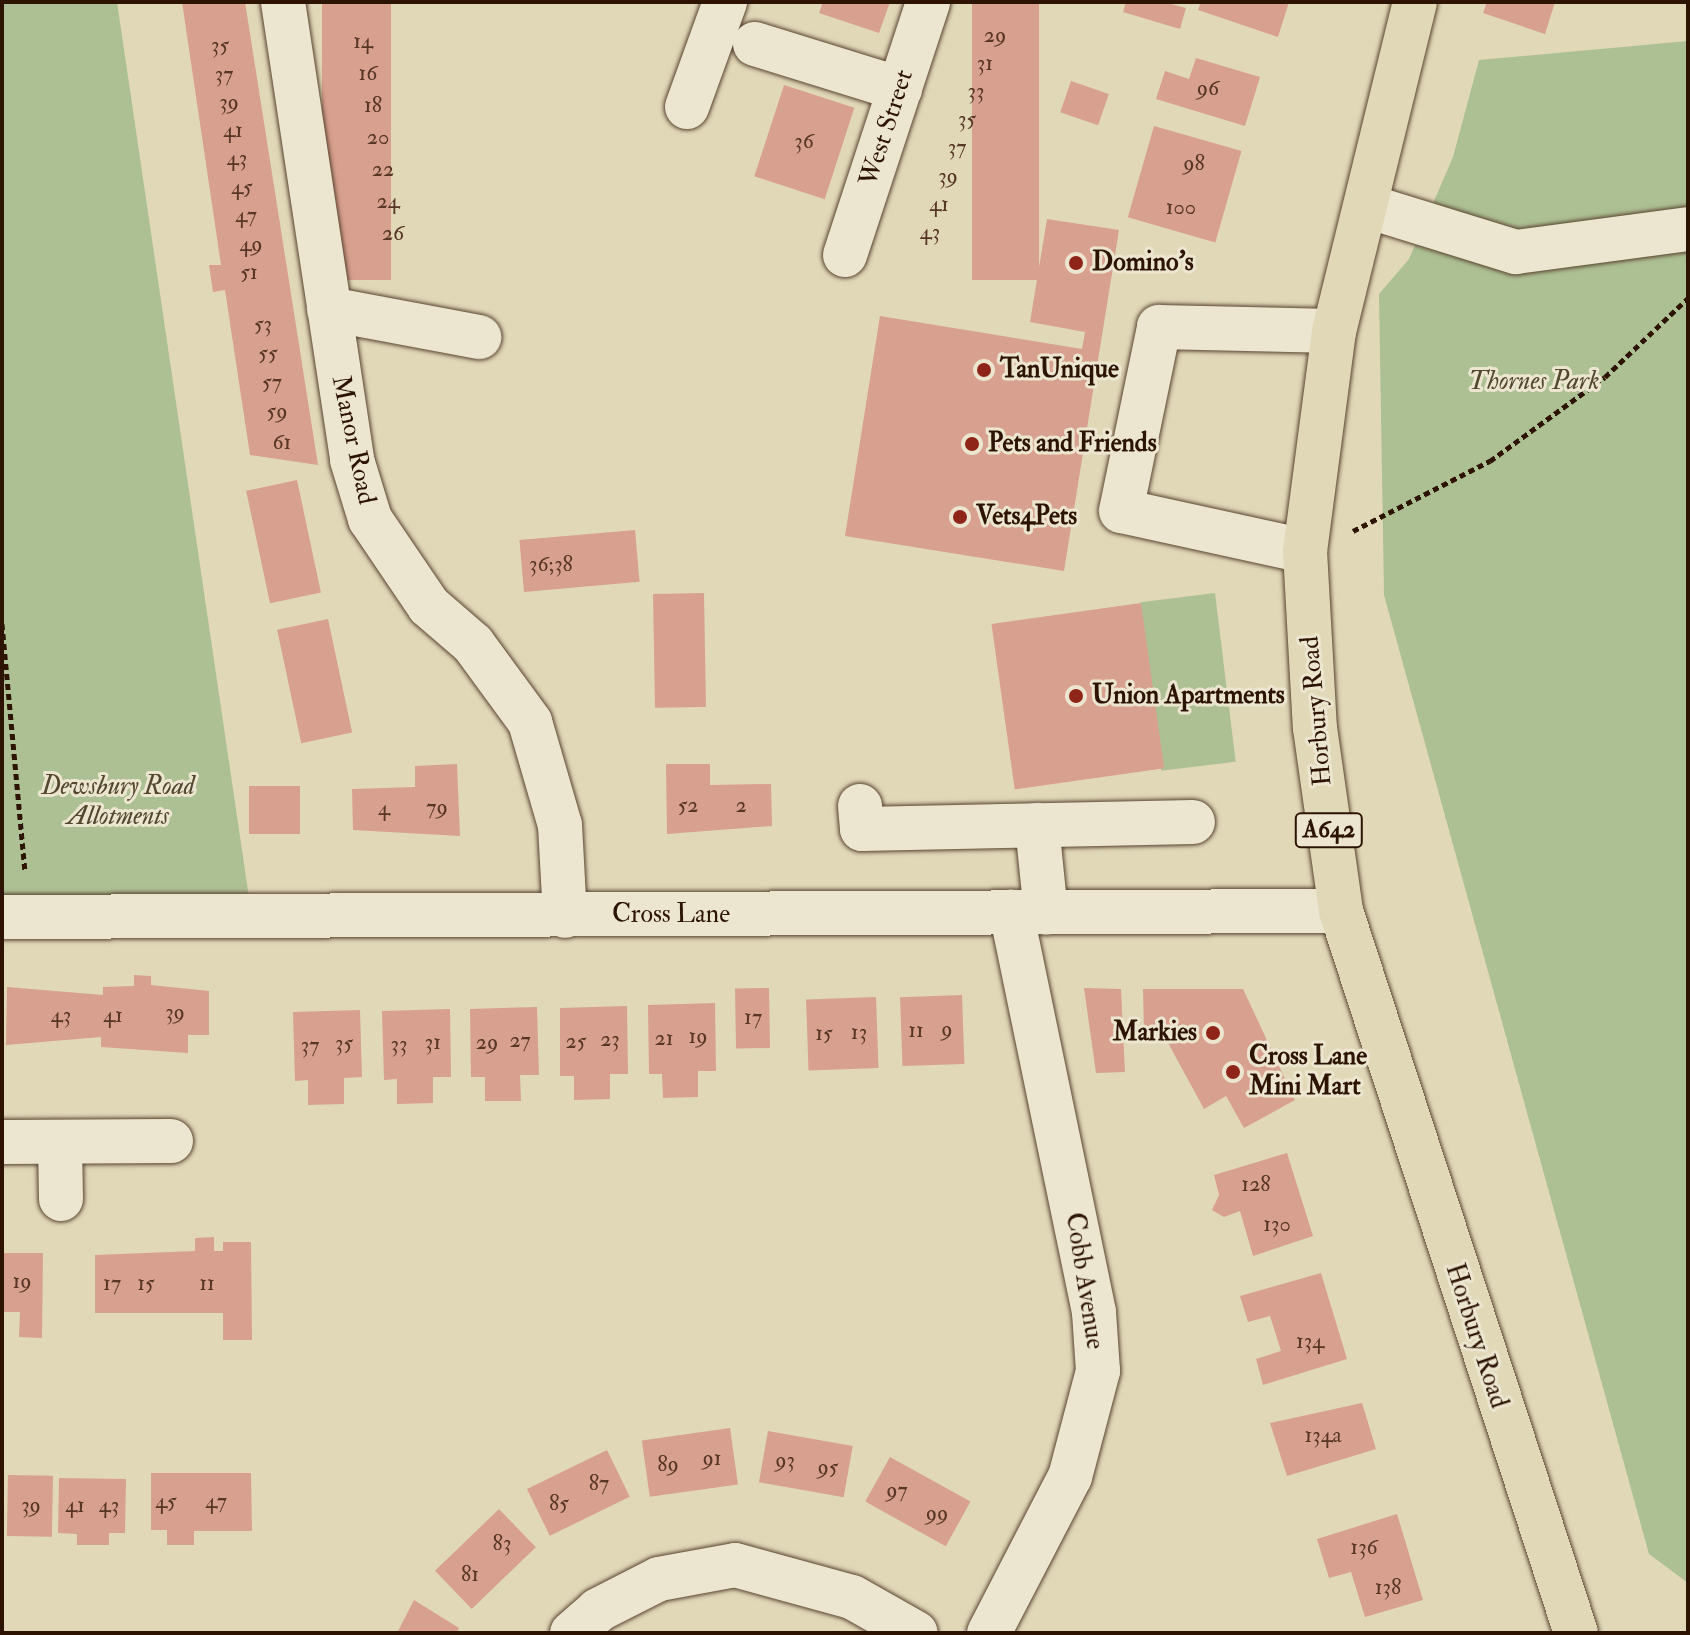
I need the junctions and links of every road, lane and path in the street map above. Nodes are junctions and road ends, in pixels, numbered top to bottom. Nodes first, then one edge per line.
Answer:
1 (283, 2) edge
2 (725, 2) edge
3 (928, 2) edge
4 (1415, 2) edge
5 (755, 44) dead end
6 (900, 89) junction
7 (687, 107) dead end
8 (1367, 206) junction
9 (1688, 229) edge
10 (845, 255) dead end
11 (1688, 298) edge
12 (329, 309) junction
13 (1334, 331) junction
14 (479, 337) dead end
15 (1305, 551) junction
16 (2, 624) edge
17 (860, 806) dead end
18 (1193, 822) dead end
19 (1037, 825) junction
20 (1341, 911) junction
21 (1028, 912) junction
22 (565, 916) junction
23 (15, 917) edge
24 (171, 1141) dead end
25 (2, 1142) edge
26 (60, 1142) junction
27 (61, 1199) dead end
28 (572, 1633) edge
29 (916, 1633) edge
30 (989, 1633) edge
31 (1576, 1633) edge

1 - 12 street, Manor Road
2 - 7 street
3 - 6 street, West Street
4 - 8 highway, Horbury Road / A642
5 - 6 street
6 - 10 street, West Street
8 - 9 street
8 - 13 highway, Horbury Road / A642
11 - 15 path
12 - 14 street
12 - 22 street, Manor Road
13 - 15 highway, Horbury Road / A642
13 - 15 street
15 - 20 highway, Horbury Road / A642
16 - 23 path
17 - 19 street
18 - 19 street
19 - 21 street, Cobb Avenue
20 - 21 street, Cross Lane
20 - 31 highway, Horbury Road / A642
21 - 22 street, Cross Lane
21 - 30 street, Cobb Avenue
22 - 23 street, Cross Lane
24 - 26 street
25 - 26 street
26 - 27 street
28 - 29 street

